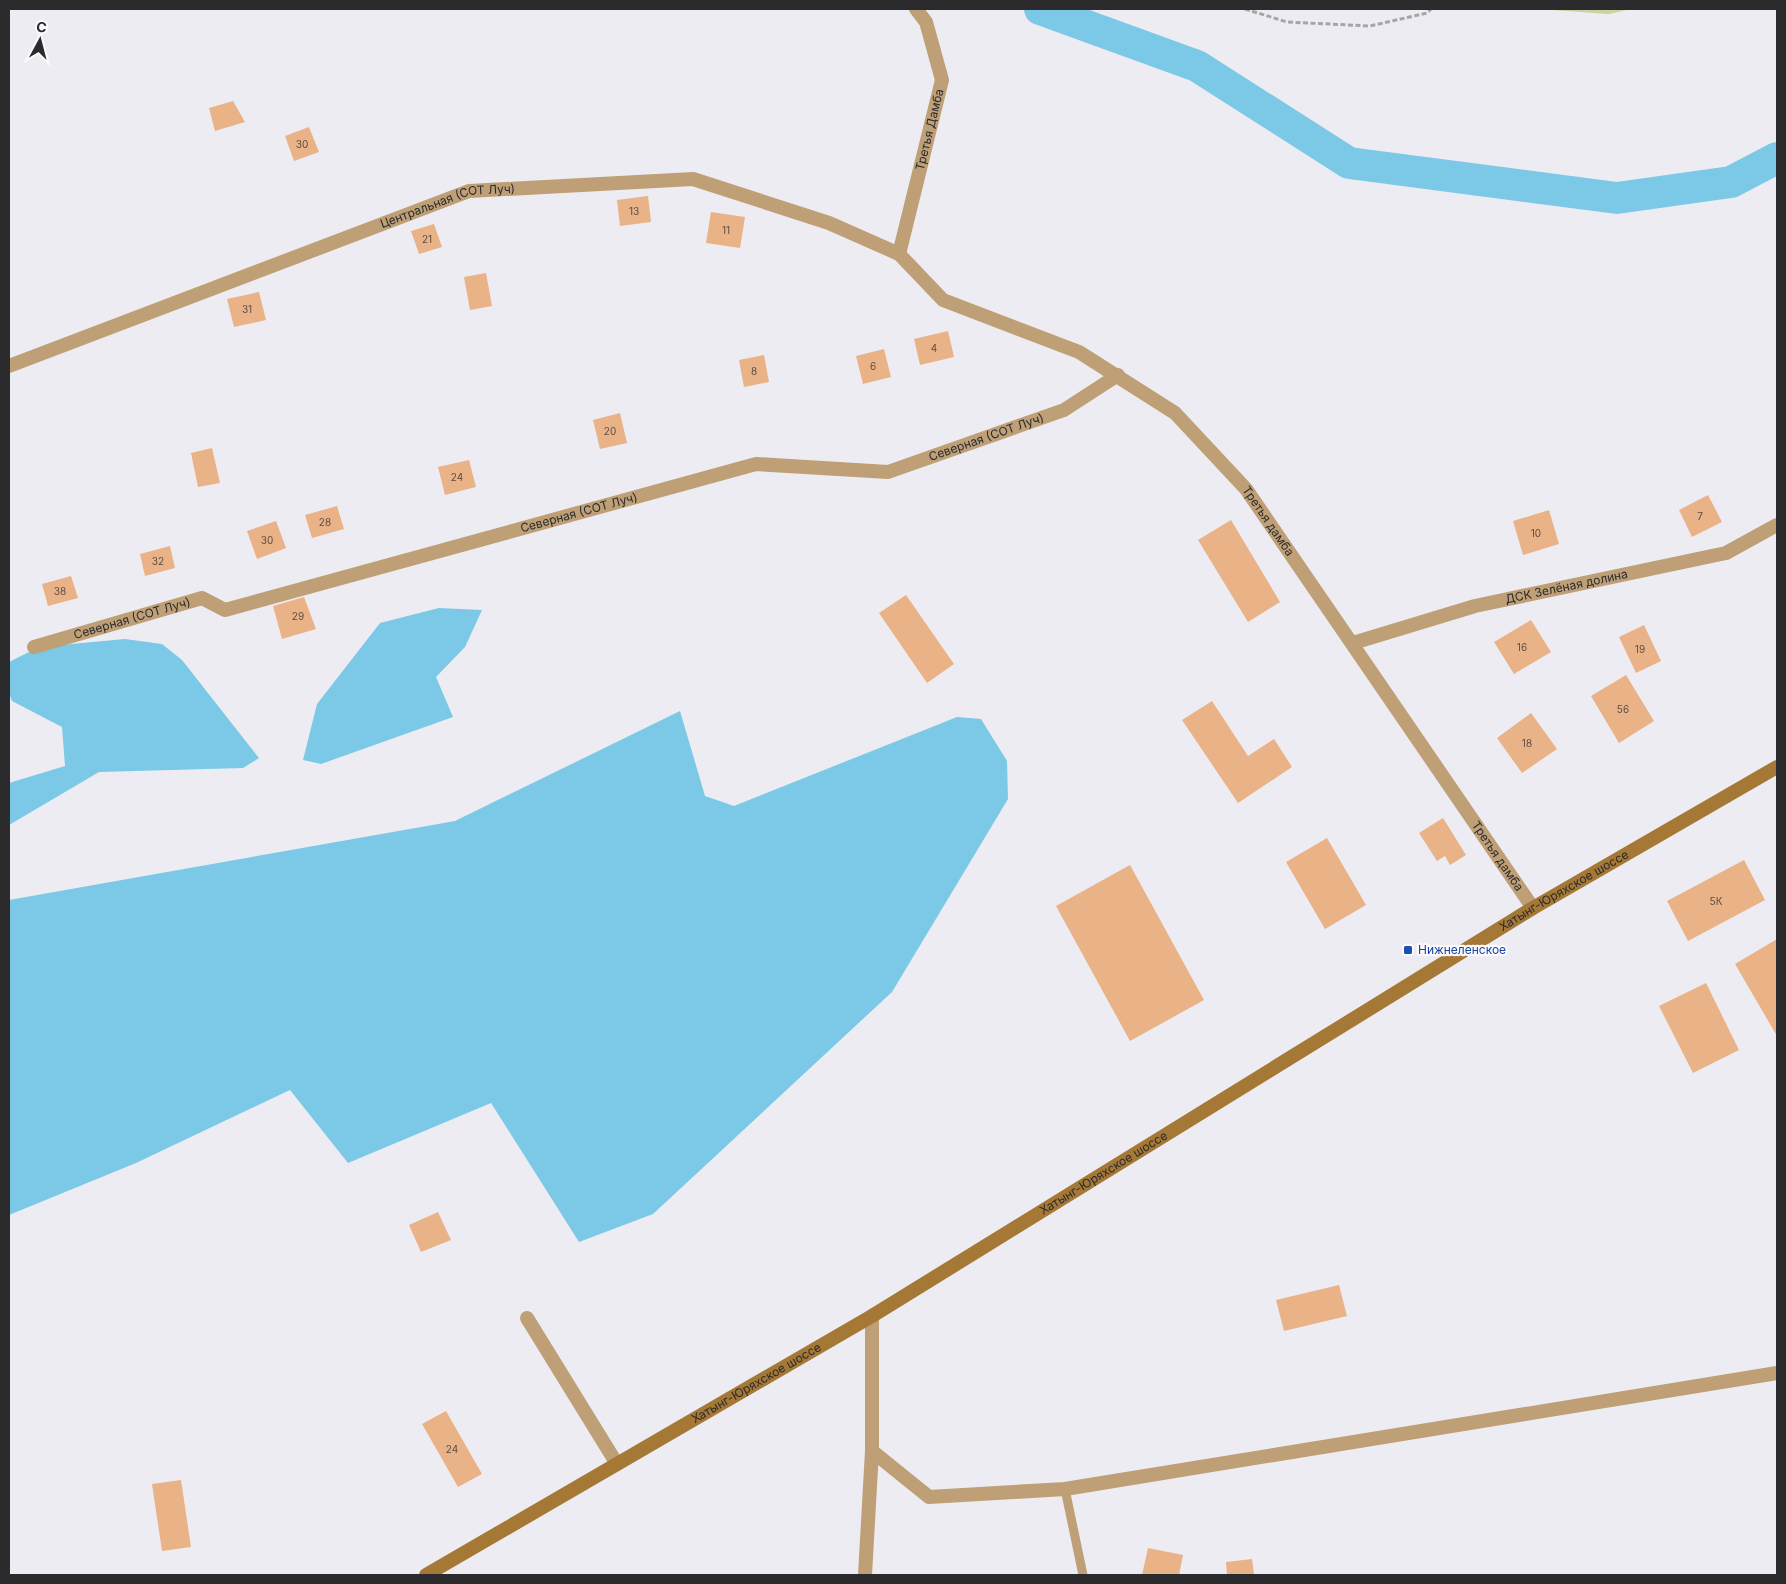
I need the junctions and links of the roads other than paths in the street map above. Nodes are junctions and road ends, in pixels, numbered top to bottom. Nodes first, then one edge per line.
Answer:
1 (916, 9) edge
2 (899, 254) junction
3 (9, 366) edge
4 (1118, 375) junction
5 (1777, 525) edge
6 (1352, 643) junction
7 (34, 647) dead end
8 (1777, 767) edge
9 (1533, 908) junction
10 (872, 1316) junction
11 (527, 1318) dead end
12 (1777, 1373) edge
13 (872, 1450) junction
14 (618, 1464) junction
15 (1065, 1489) junction
16 (426, 1575) edge
17 (865, 1575) edge
18 (1083, 1575) edge

1 - 2 street, Третья Дамба
2 - 3 street, Центральная (СОТ Луч)
2 - 4 street, Третья дамба
4 - 6 street, Третья дамба
4 - 7 street, Северная (СОТ Луч)
5 - 6 street, ДСК Зелёная долина
6 - 9 street, Третья дамба
8 - 9 main road, Хатынг-Юряхское шоссе
9 - 10 main road, Хатынг-Юряхское шоссе
10 - 13 street
10 - 14 main road, Хатынг-Юряхское шоссе
11 - 14 street
12 - 15 street
13 - 15 street
13 - 17 street
14 - 16 main road, Хатынг-Юряхское шоссе
15 - 18 lane

